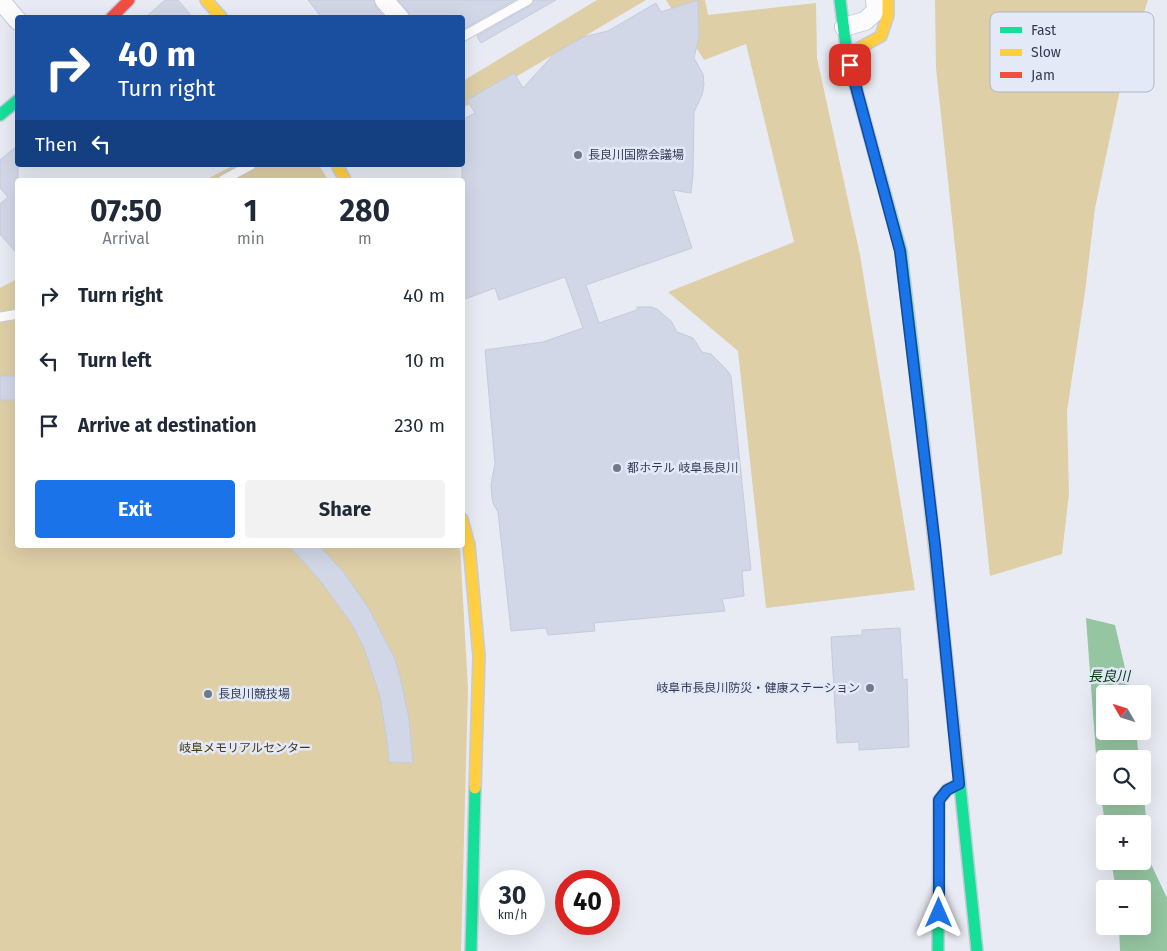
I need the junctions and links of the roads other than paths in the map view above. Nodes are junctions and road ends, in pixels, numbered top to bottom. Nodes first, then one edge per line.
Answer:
1 (0, 0) edge
2 (130, 0) edge
3 (206, 0) edge
4 (384, 0) edge
5 (528, 0) edge
6 (840, 0) edge
7 (875, 0) edge
8 (888, 0) edge
9 (114, 15) edge
10 (219, 15) edge
11 (397, 15) edge
12 (15, 18) edge
13 (844, 27) junction
14 (465, 35) edge
15 (847, 55) junction
16 (15, 102) edge
17 (0, 115) edge
18 (247, 167) edge
19 (227, 178) edge
20 (15, 314) edge
21 (0, 317) edge
22 (465, 530) edge
23 (959, 784) junction
24 (471, 951) edge
25 (938, 951) edge
26 (977, 951) edge

1 - 12 street
2 - 9 street
3 - 10 street
4 - 11 street
5 - 14 lane
6 - 13 street
7 - 13 street
8 - 15 street
13 - 15 street
15 - 23 street
16 - 17 street
18 - 19 lane
20 - 21 lane
22 - 24 street
23 - 25 street
23 - 26 street

